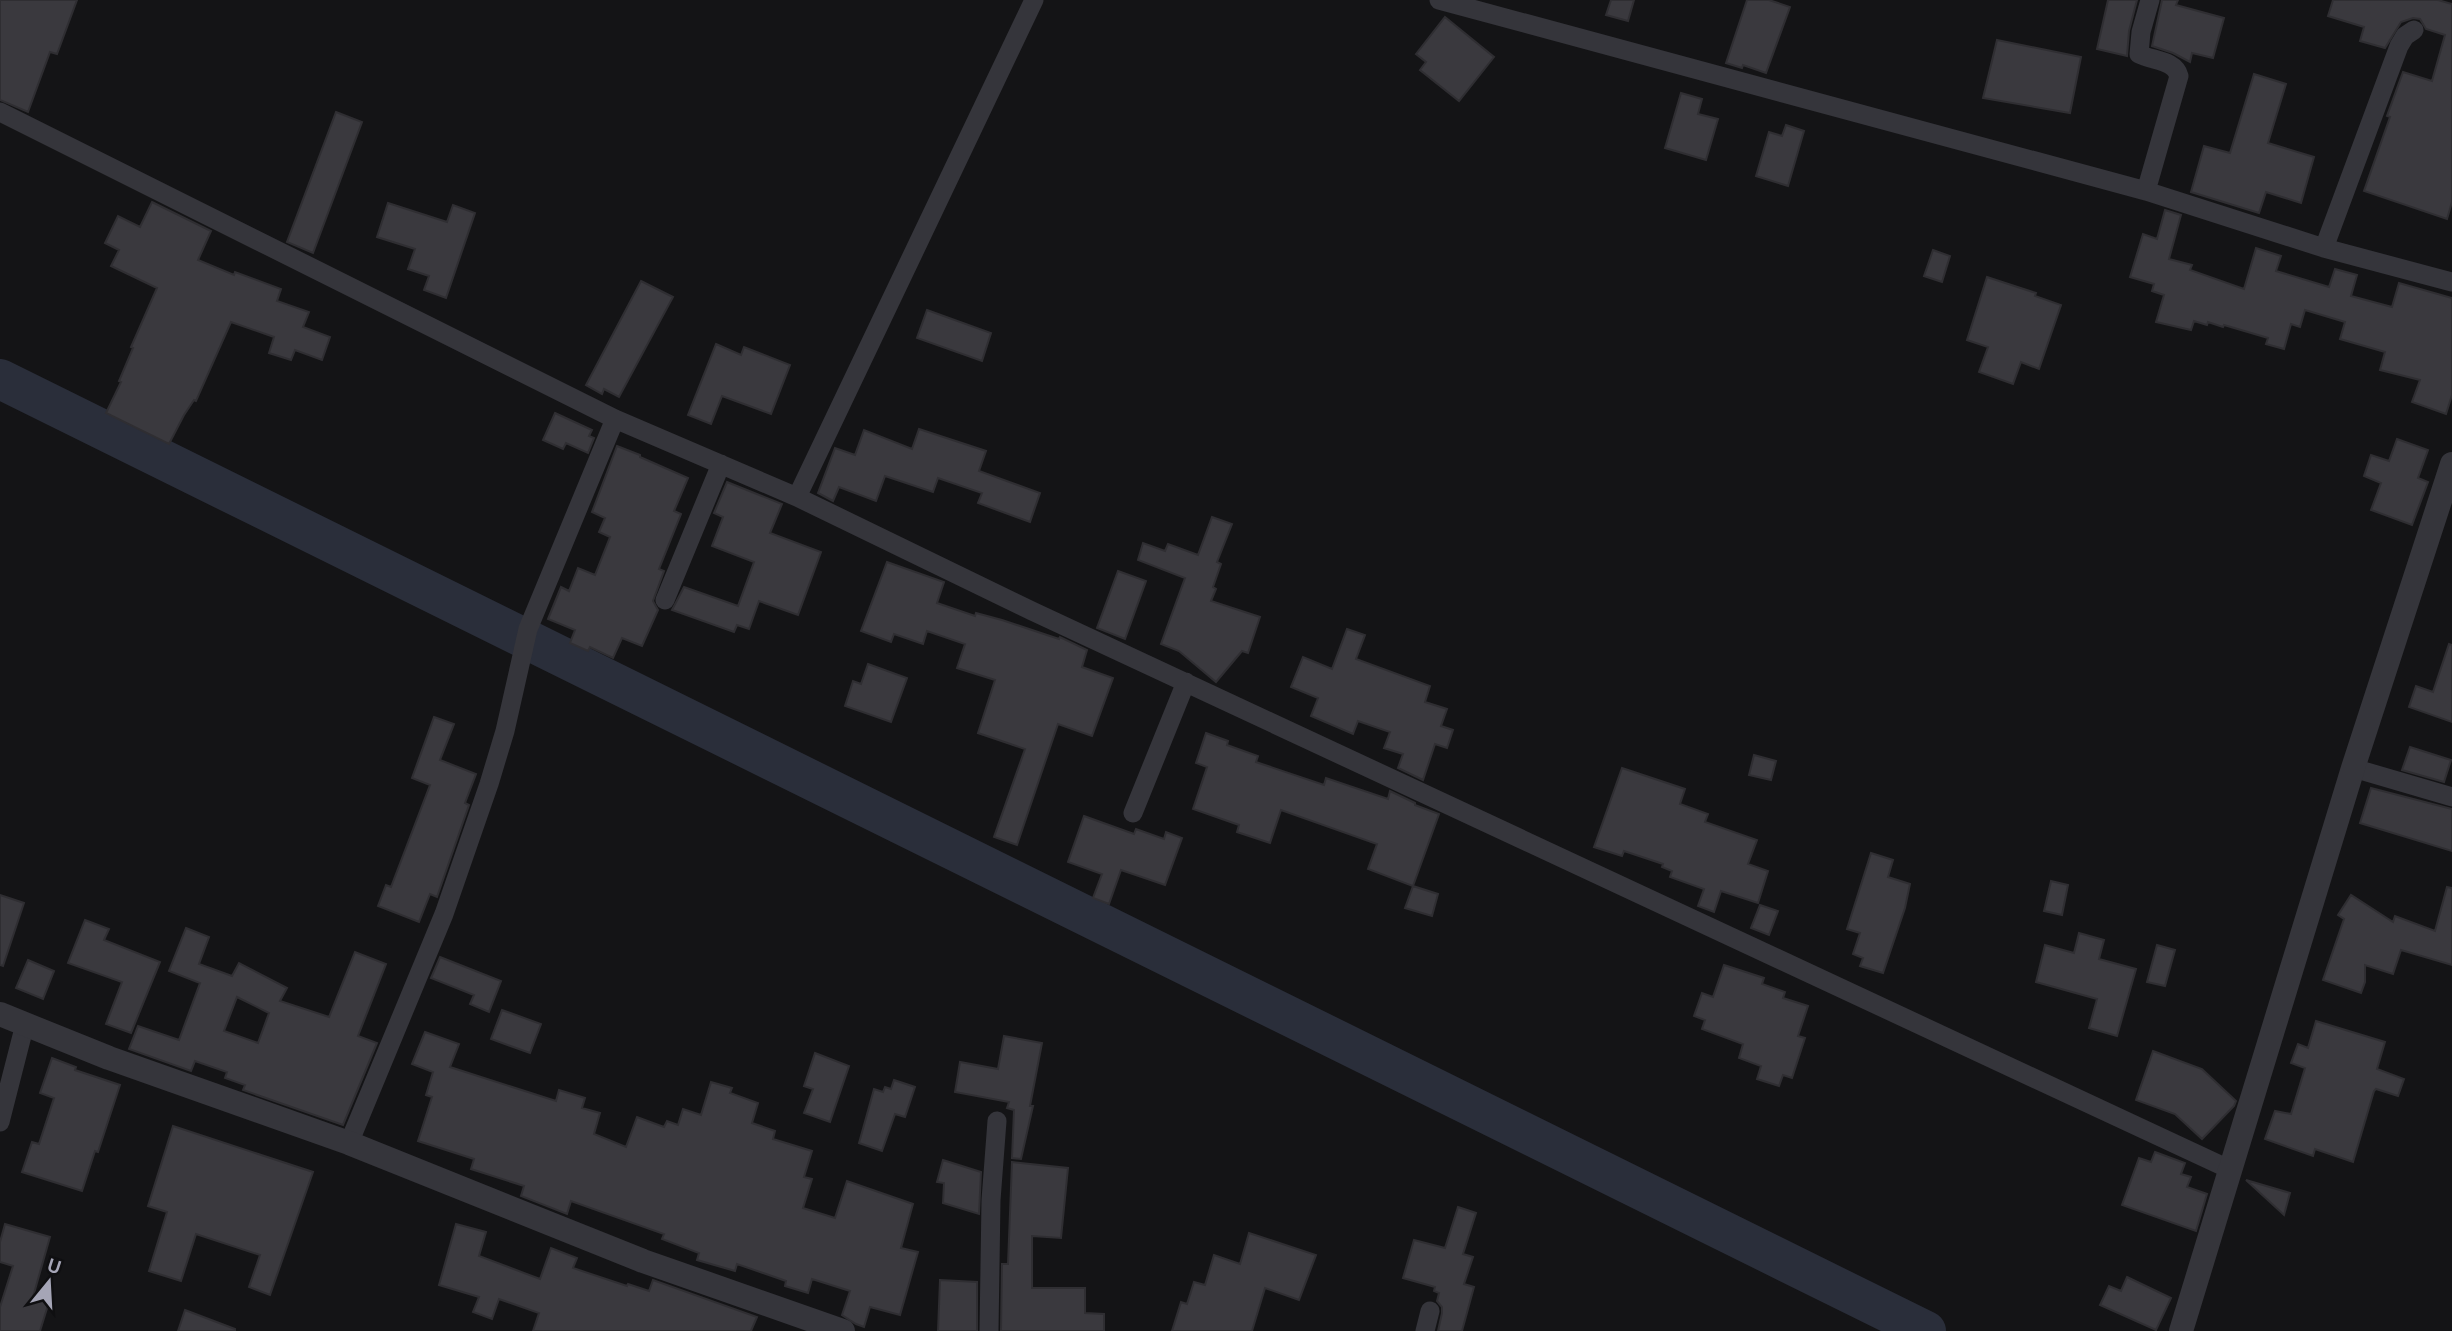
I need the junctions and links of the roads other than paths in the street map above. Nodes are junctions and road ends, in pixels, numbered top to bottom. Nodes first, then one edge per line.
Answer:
1 (1034, 0) edge
2 (1439, 0) edge
3 (2150, 0) edge
4 (2414, 30) dead end
5 (0, 112) edge
6 (2146, 191) junction
7 (2324, 248) junction
8 (2452, 282) edge
9 (615, 419) junction
10 (721, 464) junction
11 (2452, 464) edge
12 (797, 497) junction
13 (665, 600) dead end
14 (1186, 682) junction
15 (2353, 768) junction
16 (2452, 797) edge
17 (1133, 813) dead end
18 (0, 1014) edge
19 (25, 1024) junction
20 (997, 1121) dead end
21 (0, 1122) edge
22 (349, 1143) junction
23 (2231, 1170) junction
24 (1430, 1311) dead end
25 (843, 1331) edge
26 (989, 1331) edge
27 (1425, 1331) edge
28 (2181, 1331) edge

1 - 12 street
2 - 6 street
3 - 6 street
4 - 7 street
5 - 9 street
6 - 7 street
7 - 8 street
9 - 10 street
9 - 22 street
10 - 12 street
10 - 13 street
11 - 15 street
12 - 14 street
14 - 17 street
14 - 23 street
15 - 16 street
15 - 23 street
18 - 19 street
19 - 21 street
19 - 22 street
20 - 26 street
22 - 25 street
23 - 28 street
24 - 27 street

